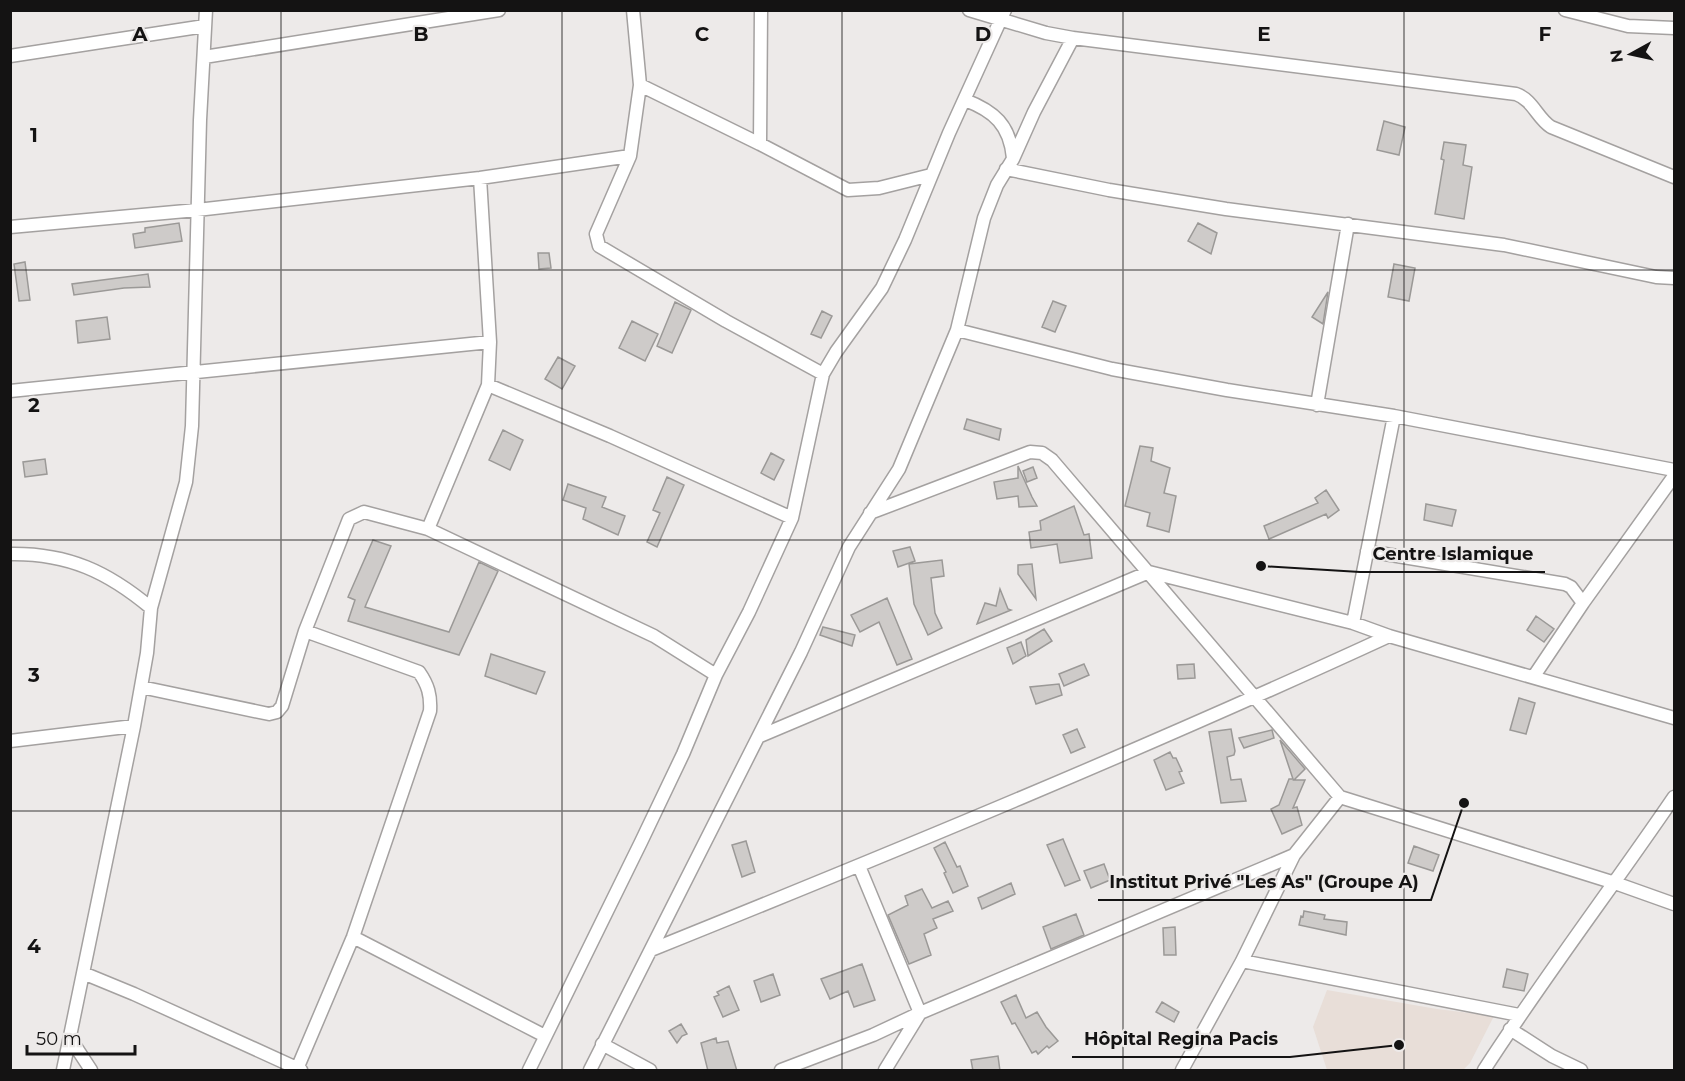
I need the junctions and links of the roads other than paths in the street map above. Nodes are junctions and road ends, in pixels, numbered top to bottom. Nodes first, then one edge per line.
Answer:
1 (206, 10) edge
2 (413, 10) edge
3 (499, 10) edge
4 (633, 10) edge
5 (761, 10) edge
6 (969, 10) edge
7 (1565, 10) edge
8 (1003, 16) edge
9 (413, 25) junction
10 (206, 26) junction
11 (1674, 28) edge
12 (1073, 38) junction
13 (10, 57) edge
14 (204, 57) junction
15 (640, 85) junction
16 (965, 100) junction
17 (760, 144) junction
18 (630, 156) junction
19 (1010, 164) junction
20 (931, 175) junction
21 (1674, 177) edge
22 (480, 178) junction
23 (197, 210) junction
24 (1348, 224) junction
25 (10, 227) edge
26 (1674, 278) edge
27 (957, 330) junction
28 (490, 342) junction
29 (194, 373) junction
30 (823, 374) junction
31 (488, 385) junction
32 (10, 391) edge
33 (1317, 405) junction
34 (1394, 416) junction
35 (1674, 470) edge
36 (1674, 476) edge
37 (870, 513) junction
38 (792, 518) junction
39 (428, 529) junction
40 (1367, 551) junction
41 (10, 554) edge
42 (1149, 572) junction
43 (1583, 603) junction
44 (151, 608) junction
45 (1353, 623) junction
46 (305, 631) junction
47 (1389, 636) junction
48 (716, 675) junction
49 (1534, 676) junction
50 (141, 687) junction
51 (1256, 698) junction
52 (1674, 718) edge
53 (134, 726) junction
54 (760, 736) junction
55 (10, 741) edge
56 (1340, 796) junction
57 (1674, 796) edge
58 (1294, 855) junction
59 (859, 866) junction
60 (1615, 883) junction
61 (1674, 904) edge
62 (352, 937) junction
63 (651, 950) junction
64 (1242, 961) junction
65 (82, 973) junction
66 (920, 1013) junction
67 (1519, 1015) junction
68 (1510, 1029) junction
69 (545, 1036) junction
70 (70, 1038) junction
71 (602, 1044) junction
72 (299, 1070) edge
73 (1578, 1070) edge
74 (63, 1071) edge
75 (91, 1071) edge
76 (529, 1071) edge
77 (590, 1071) edge
78 (650, 1071) edge
79 (781, 1071) edge
80 (885, 1071) edge
81 (1182, 1071) edge
82 (1484, 1071) edge

1 - 10 street
2 - 9 street
3 - 9 street
4 - 15 street
5 - 17 street
6 - 8 street
7 - 11 street
8 - 12 street
8 - 16 street
9 - 14 street
10 - 13 street
10 - 14 street
12 - 19 street
12 - 21 street
14 - 23 street
15 - 17 street
15 - 18 street
16 - 19 street
16 - 20 street
17 - 20 street
18 - 22 street
18 - 30 street
19 - 24 street
19 - 27 street
20 - 30 street
22 - 23 street
22 - 28 street
23 - 25 street
23 - 29 street
24 - 26 street
24 - 33 street
27 - 33 street
27 - 37 street
28 - 29 street
28 - 31 street
29 - 32 street
29 - 44 street
30 - 38 street
31 - 38 street
31 - 39 street
33 - 34 street
34 - 35 street
34 - 40 street
36 - 43 street
37 - 42 street
37 - 54 street
38 - 48 street
39 - 46 street
39 - 48 street
40 - 43 street
40 - 45 street
41 - 44 street
42 - 45 street
42 - 51 street
42 - 54 street
43 - 49 street
44 - 50 street
45 - 47 street
46 - 50 street
46 - 62 street
47 - 49 street
47 - 51 street
48 - 69 street
49 - 52 street
50 - 53 street
51 - 56 street
51 - 59 street
53 - 55 street
53 - 65 street
54 - 63 street
56 - 58 street
56 - 60 street
57 - 60 street
58 - 64 street
58 - 66 street
59 - 63 street
59 - 66 street
60 - 61 street
60 - 67 street
62 - 69 street
62 - 72 street
63 - 71 street
64 - 67 street
64 - 81 street
65 - 70 street
65 - 72 street
66 - 79 street
66 - 80 street
67 - 68 street
68 - 73 street
68 - 82 street
69 - 76 street
70 - 74 street
70 - 75 street
71 - 77 street
71 - 78 street

